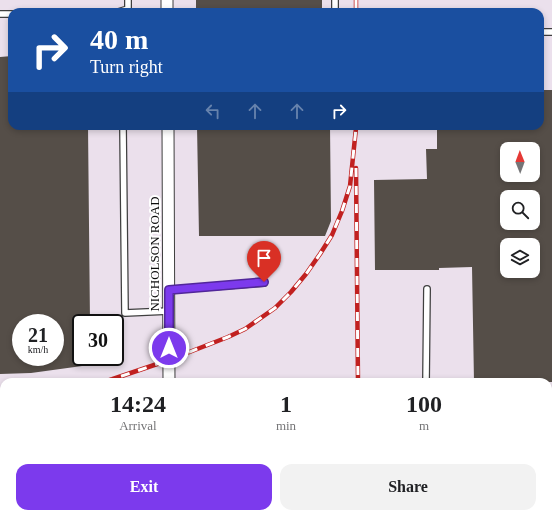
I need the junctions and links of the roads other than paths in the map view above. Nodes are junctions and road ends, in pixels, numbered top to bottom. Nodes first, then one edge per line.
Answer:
1 (123, 130) edge
2 (168, 130) edge
3 (264, 282) dead end
4 (427, 289) dead end
5 (169, 290) junction
6 (169, 311) junction
7 (169, 378) edge
8 (426, 378) edge

1 - 6 lane
2 - 5 street, NICHOLSON ROAD
3 - 5 lane
4 - 8 lane
5 - 6 street, NICHOLSON ROAD
6 - 7 street, NICHOLSON ROAD

